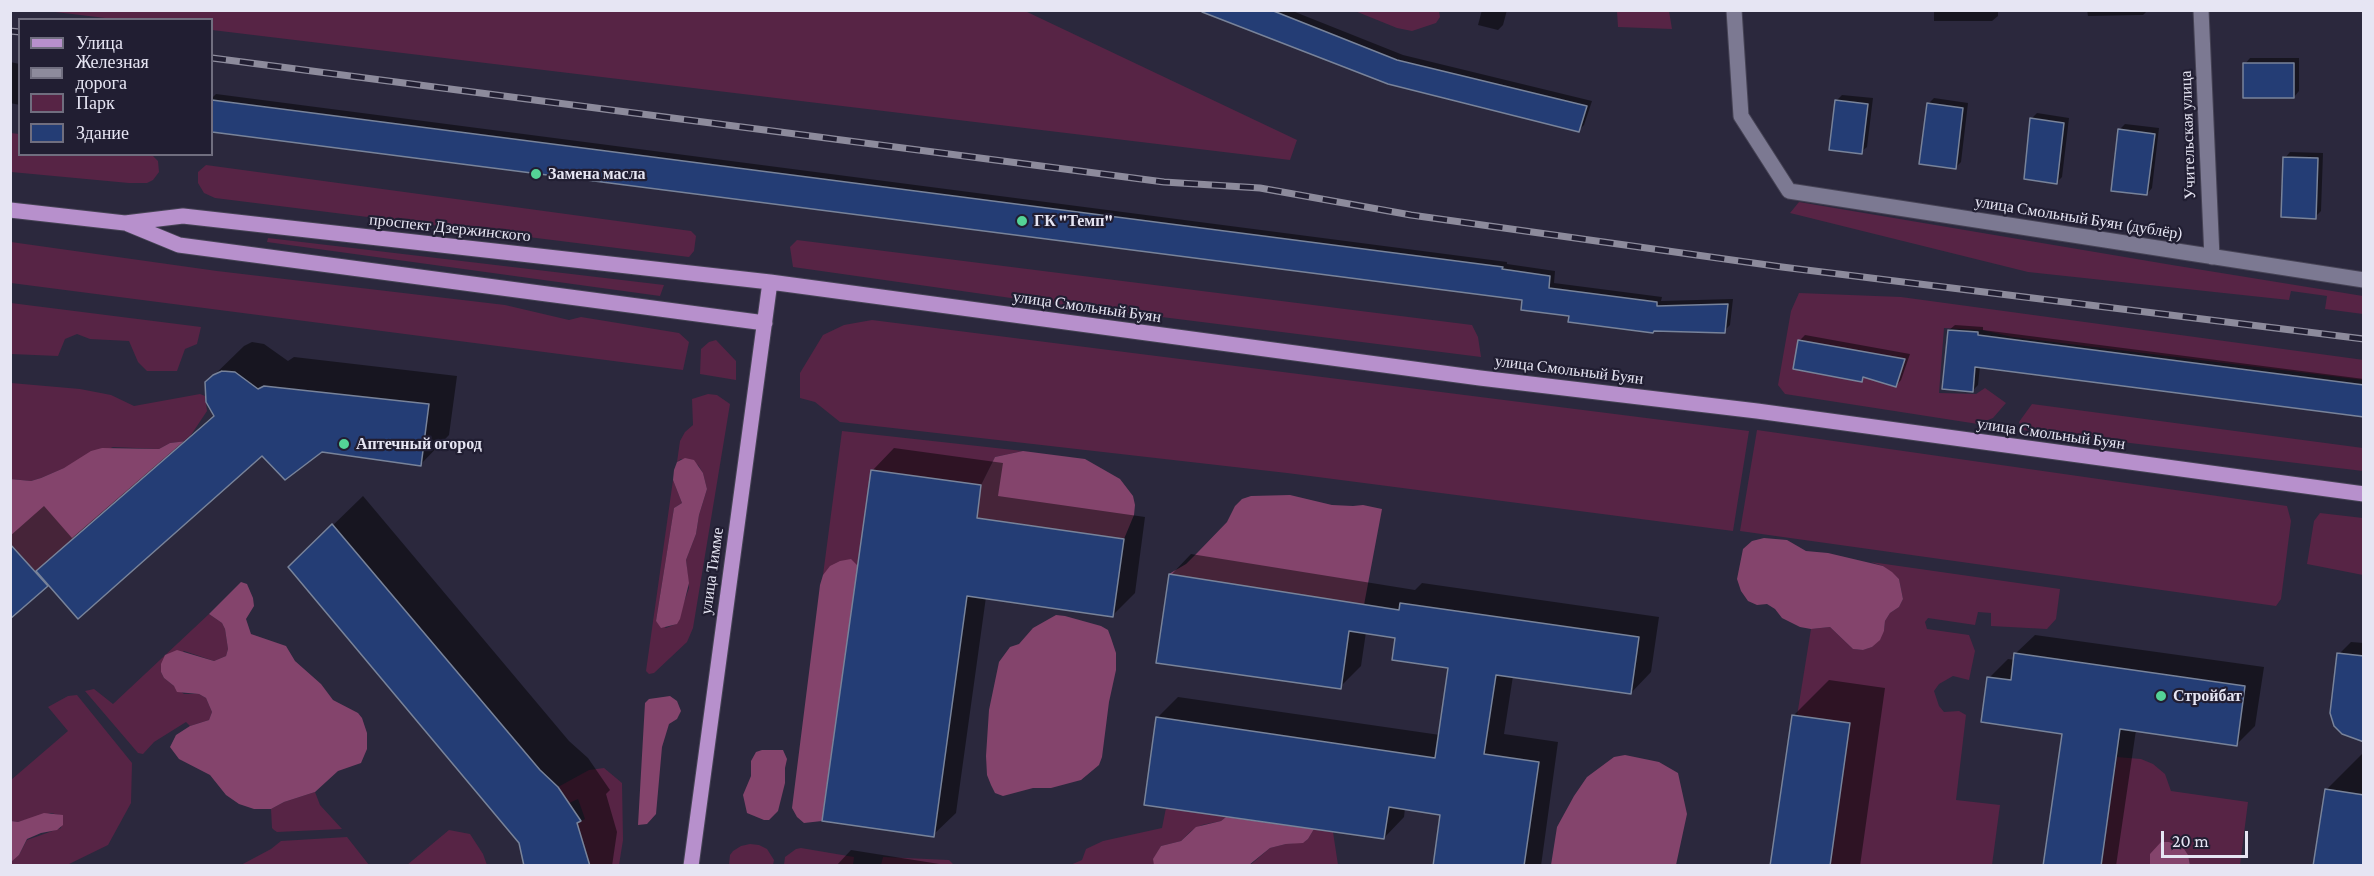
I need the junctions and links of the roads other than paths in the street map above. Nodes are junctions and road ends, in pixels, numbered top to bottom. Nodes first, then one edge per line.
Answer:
1 (1734, 10) edge
2 (2201, 10) edge
3 (10, 210) edge
4 (125, 223) junction
5 (2212, 257) junction
6 (2364, 280) edge
7 (770, 282) junction
8 (765, 323) junction
9 (2364, 494) edge
10 (691, 866) edge

1 - 5 street, улица Смольный Буян (дублёр)
2 - 5 street, Учительская улица
3 - 4 main road, проспект Дзержинского
4 - 7 main road, проспект Дзержинского
4 - 8 main road, проспект Дзержинского
5 - 6 street, улица Смольный Буян (дублёр)
7 - 8 main road, улица Тимме
7 - 9 main road, улица Смольный Буян
8 - 10 main road, улица Тимме

